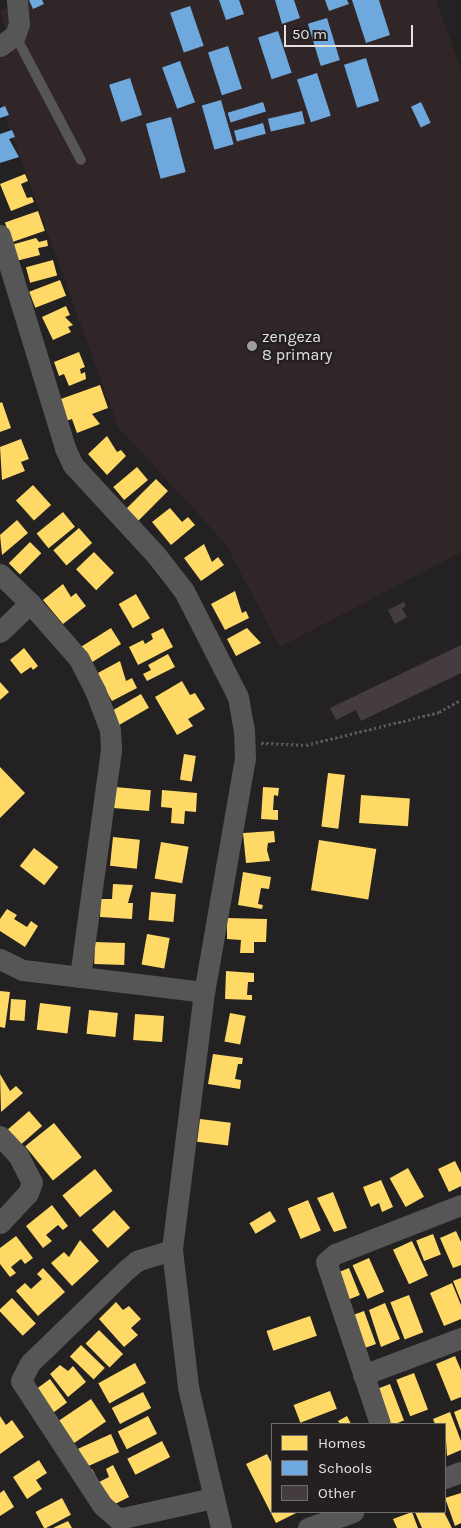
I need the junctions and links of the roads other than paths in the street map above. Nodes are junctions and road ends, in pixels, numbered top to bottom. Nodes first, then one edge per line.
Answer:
1 (17, 0) edge
2 (7, 40) edge
3 (81, 160) dead end
4 (0, 235) edge
5 (0, 574) edge
6 (30, 603) junction
7 (0, 632) edge
8 (0, 959) edge
9 (80, 976) junction
10 (204, 992) junction
11 (0, 1136) edge
12 (461, 1205) edge
13 (0, 1223) edge
14 (172, 1250) junction
15 (461, 1338) edge
16 (363, 1375) junction
17 (380, 1423) edge
18 (461, 1472) edge
19 (446, 1478) edge
20 (213, 1498) junction
21 (350, 1513) edge
22 (221, 1528) edge
23 (308, 1528) edge

1 - 2 street
2 - 3 lane
4 - 10 street
5 - 6 street
6 - 7 street
6 - 9 street
8 - 9 street
9 - 10 street
10 - 14 street
11 - 13 street
12 - 16 street
14 - 20 street
14 - 20 street
15 - 16 street
16 - 17 street
18 - 19 street
20 - 22 street
21 - 23 street

